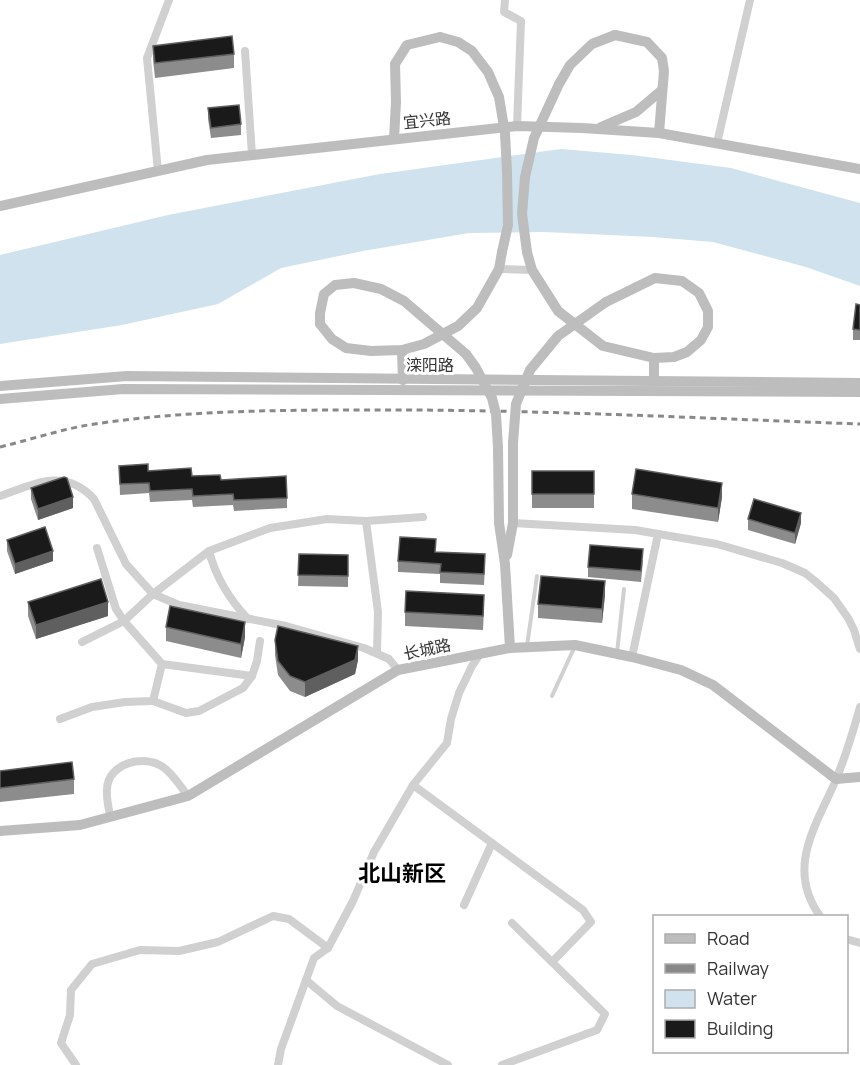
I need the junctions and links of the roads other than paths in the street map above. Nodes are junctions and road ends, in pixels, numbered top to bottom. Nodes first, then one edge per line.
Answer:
1 (169, 0) edge
2 (505, 0) edge
3 (750, 0) edge
4 (245, 51) dead end
5 (662, 90) junction
6 (517, 126) junction
7 (596, 129) junction
8 (659, 133) junction
9 (394, 139) junction
10 (717, 143) junction
11 (252, 155) junction
12 (860, 169) edge
13 (158, 171) junction
14 (0, 206) edge
15 (500, 269) junction
16 (532, 270) junction
17 (402, 350) junction
18 (654, 358) junction
19 (403, 380) junction
20 (654, 381) junction
21 (860, 383) edge
22 (0, 386) edge
23 (860, 392) edge
24 (0, 399) edge
25 (0, 496) edge
26 (423, 517) dead end
27 (366, 520) junction
28 (513, 523) junction
29 (658, 534) junction
30 (97, 548) dead end
31 (209, 551) junction
32 (505, 564) junction
33 (537, 576) dead end
34 (624, 589) dead end
35 (153, 594) junction
36 (249, 619) junction
37 (124, 621) junction
38 (260, 641) dead end
39 (82, 642) dead end
40 (575, 645) junction
41 (527, 646) junction
42 (510, 648) junction
43 (860, 649) edge
44 (377, 652) junction
45 (616, 653) junction
46 (480, 654) junction
47 (632, 657) junction
48 (162, 664) junction
49 (398, 670) junction
50 (252, 676) junction
51 (552, 696) dead end
52 (153, 700) junction
53 (860, 707) edge
54 (60, 719) dead end
55 (860, 777) edge
56 (836, 779) junction
57 (413, 785) junction
58 (188, 795) junction
59 (110, 817) junction
60 (0, 831) edge
61 (492, 843) junction
62 (464, 905) dead end
63 (818, 915) edge
64 (512, 923) dead end
65 (328, 948) junction
66 (552, 962) junction
67 (306, 980) junction
68 (76, 1065) edge
69 (278, 1065) edge
70 (448, 1065) edge
71 (502, 1065) edge

1 - 13 street
2 - 6 street
3 - 10 street
4 - 11 street
5 - 7 street
5 - 8 street
5 - 16 street, bridge
6 - 7 street, 宜兴路
6 - 9 street, 宜兴路
7 - 8 street, 宜兴路
8 - 10 street, 宜兴路
9 - 11 street, 宜兴路
9 - 15 street, bridge
10 - 12 street, 宜兴路
11 - 13 street, 宜兴路
13 - 14 street, 宜兴路
15 - 16 street
15 - 17 street
16 - 18 street
17 - 19 street
17 - 32 street, bridge
18 - 20 street
18 - 28 street, bridge
19 - 20 street, 滦阳路
19 - 22 street, 滦阳路
20 - 21 street, 滦阳路
23 - 24 street, 滦阳路
25 - 35 street
26 - 27 street
27 - 31 street
27 - 44 street
28 - 29 street
28 - 32 street
29 - 43 street
29 - 47 street
30 - 37 street
31 - 35 street
31 - 36 street
32 - 42 street
33 - 41 lane
34 - 45 lane
35 - 36 street
35 - 37 street
36 - 44 street
37 - 39 street
37 - 48 street
38 - 50 street
40 - 41 street, 长城路
40 - 45 street, 长城路
40 - 51 lane
41 - 42 street, 长城路
42 - 46 street, 长城路
44 - 49 street
45 - 47 street, 长城路
46 - 49 street, 长城路
46 - 57 street
47 - 56 street, 长城路
48 - 50 street
48 - 52 street
49 - 58 street, 长城路
50 - 52 street
52 - 54 street
53 - 56 street
55 - 56 street
56 - 63 street
57 - 61 street
57 - 65 street
58 - 59 street, 长城路
58 - 59 street
59 - 60 street, 长城路
61 - 62 street
61 - 66 street
64 - 66 street
65 - 67 street
65 - 68 street
66 - 71 street
67 - 69 street
67 - 70 street

